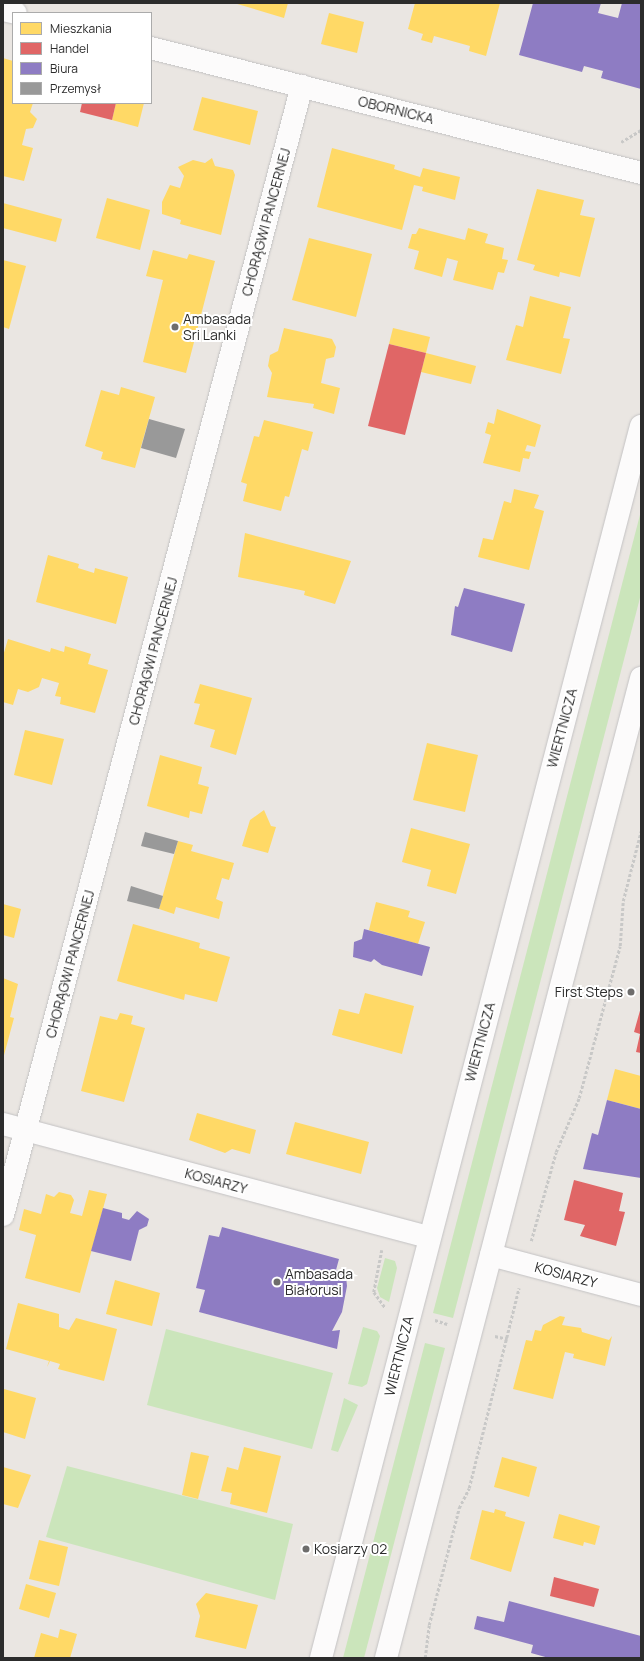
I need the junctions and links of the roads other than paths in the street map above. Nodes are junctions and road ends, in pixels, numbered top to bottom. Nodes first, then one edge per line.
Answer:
1 (152, 48) edge
2 (302, 86) junction
3 (641, 173) edge
4 (641, 426) edge
5 (641, 678) edge
6 (3, 1124) edge
7 (26, 1130) junction
8 (3, 1216) edge
9 (429, 1237) junction
10 (491, 1255) junction
11 (641, 1295) edge
12 (321, 1658) edge
13 (386, 1658) edge

1 - 2 street, OBORNICKA
2 - 3 street, OBORNICKA
2 - 7 street, CHORĄGWI PANCERNEJ
4 - 9 street, WIERTNICZA
5 - 10 street
6 - 7 street, KOSIARZY
7 - 8 street, CHORĄGWI PANCERNEJ
7 - 9 street, KOSIARZY
9 - 12 street, WIERTNICZA
10 - 11 street, KOSIARZY
10 - 13 street

